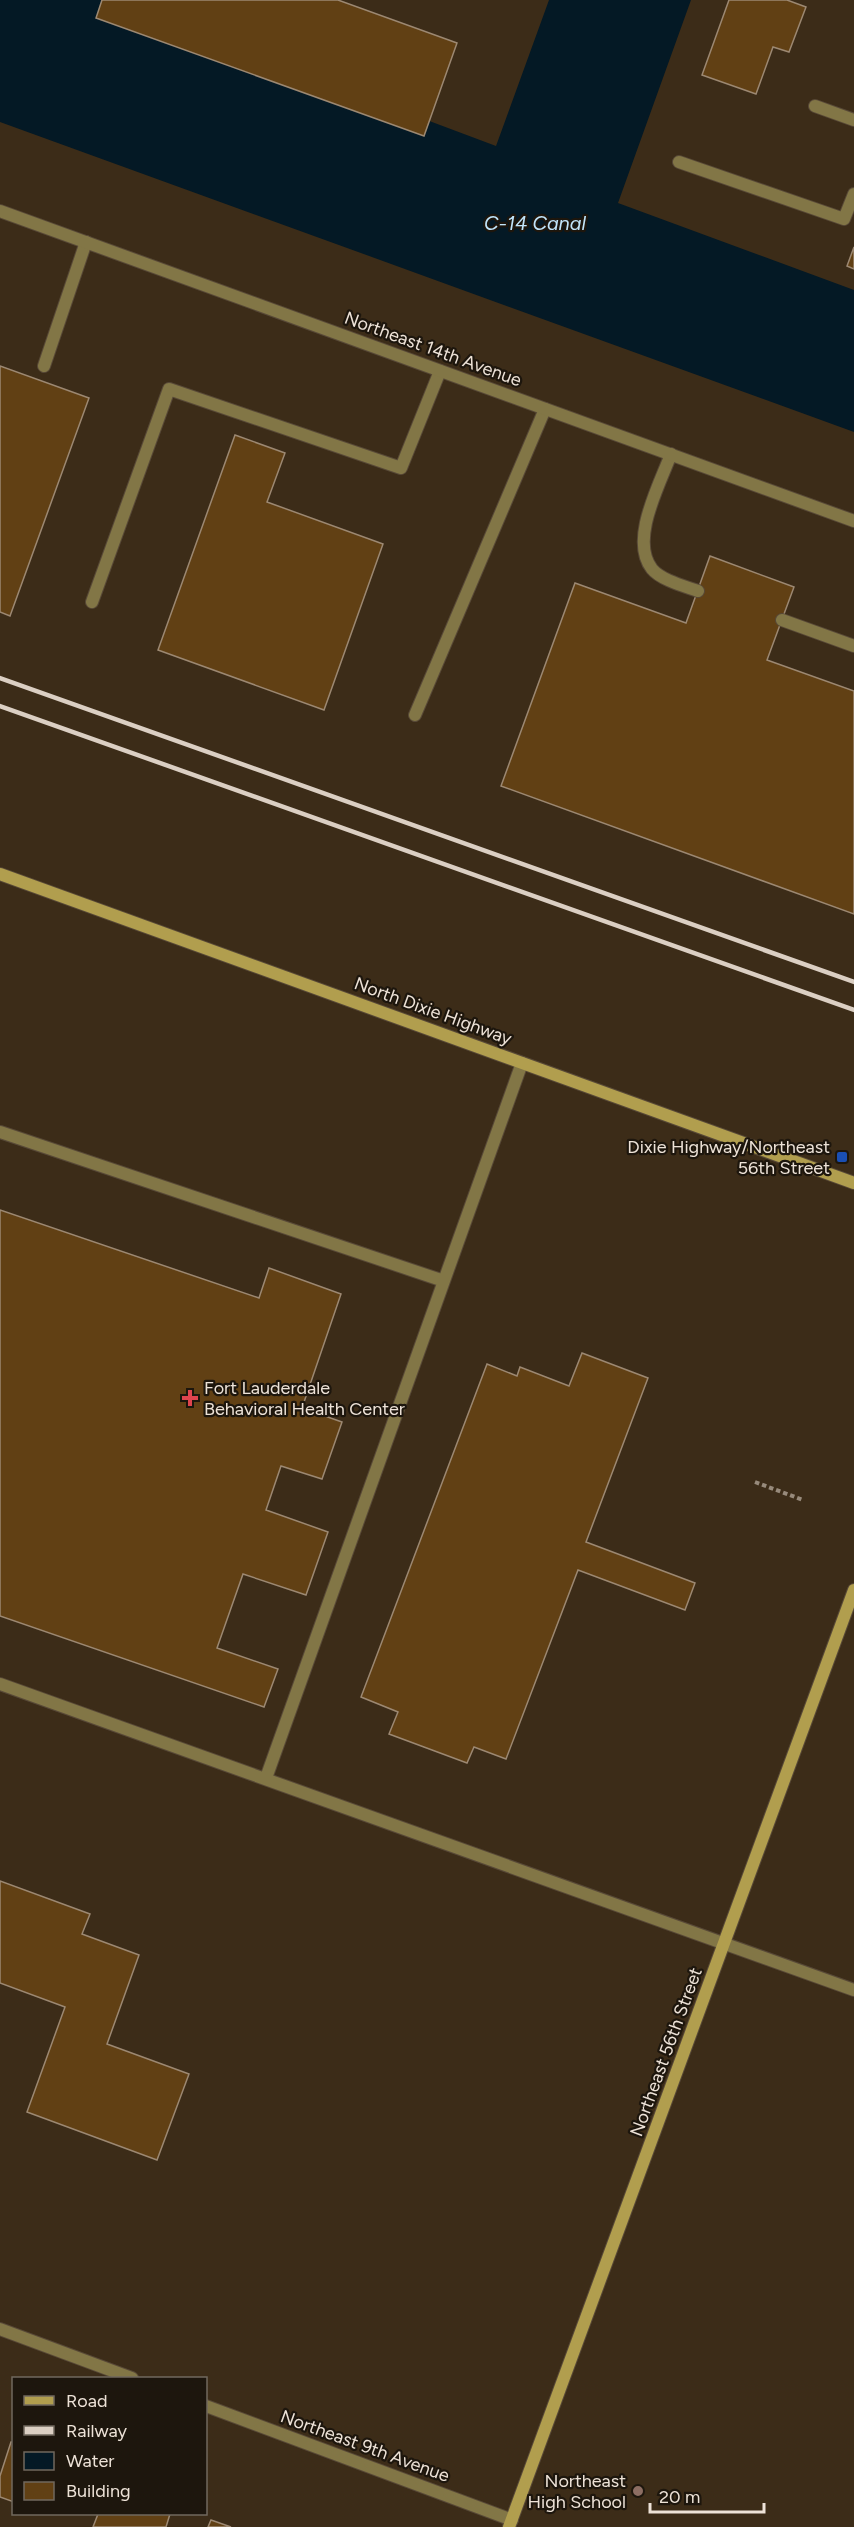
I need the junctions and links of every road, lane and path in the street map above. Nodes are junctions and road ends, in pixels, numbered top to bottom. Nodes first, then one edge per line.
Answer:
1 (815, 106) dead end
2 (854, 120) edge
3 (679, 162) dead end
4 (854, 194) edge
5 (0, 211) edge
6 (86, 242) junction
7 (44, 366) dead end
8 (440, 371) junction
9 (545, 409) junction
10 (671, 454) junction
11 (854, 521) edge
12 (698, 591) dead end
13 (92, 602) dead end
14 (782, 620) dead end
15 (854, 646) edge
16 (415, 715) dead end
17 (0, 874) edge
18 (522, 1063) junction
19 (0, 1132) edge
20 (854, 1183) edge
21 (444, 1281) junction
22 (755, 1482) dead end
23 (803, 1500) dead end
24 (854, 1590) edge
25 (0, 1684) edge
26 (266, 1778) junction
27 (725, 1943) junction
28 (854, 1990) edge
29 (0, 2329) edge
30 (127, 2377) edge
31 (207, 2406) edge
32 (511, 2523) edge

1 - 2 street
3 - 4 street
5 - 6 street, Northeast 14th Avenue
6 - 7 street
6 - 8 street, Northeast 14th Avenue
8 - 9 street, Northeast 14th Avenue
8 - 13 street
9 - 10 street, Northeast 14th Avenue
9 - 16 street
10 - 11 street, Northeast 14th Avenue
10 - 12 street
14 - 15 street
17 - 18 street, North Dixie Highway
18 - 20 street, North Dixie Highway
18 - 21 street
19 - 21 street
21 - 26 street
22 - 23 path
24 - 27 street, Northeast 56th Street
25 - 26 street
26 - 27 street
27 - 28 street
27 - 32 street, Northeast 56th Street
29 - 30 street
31 - 32 street, Northeast 9th Avenue

